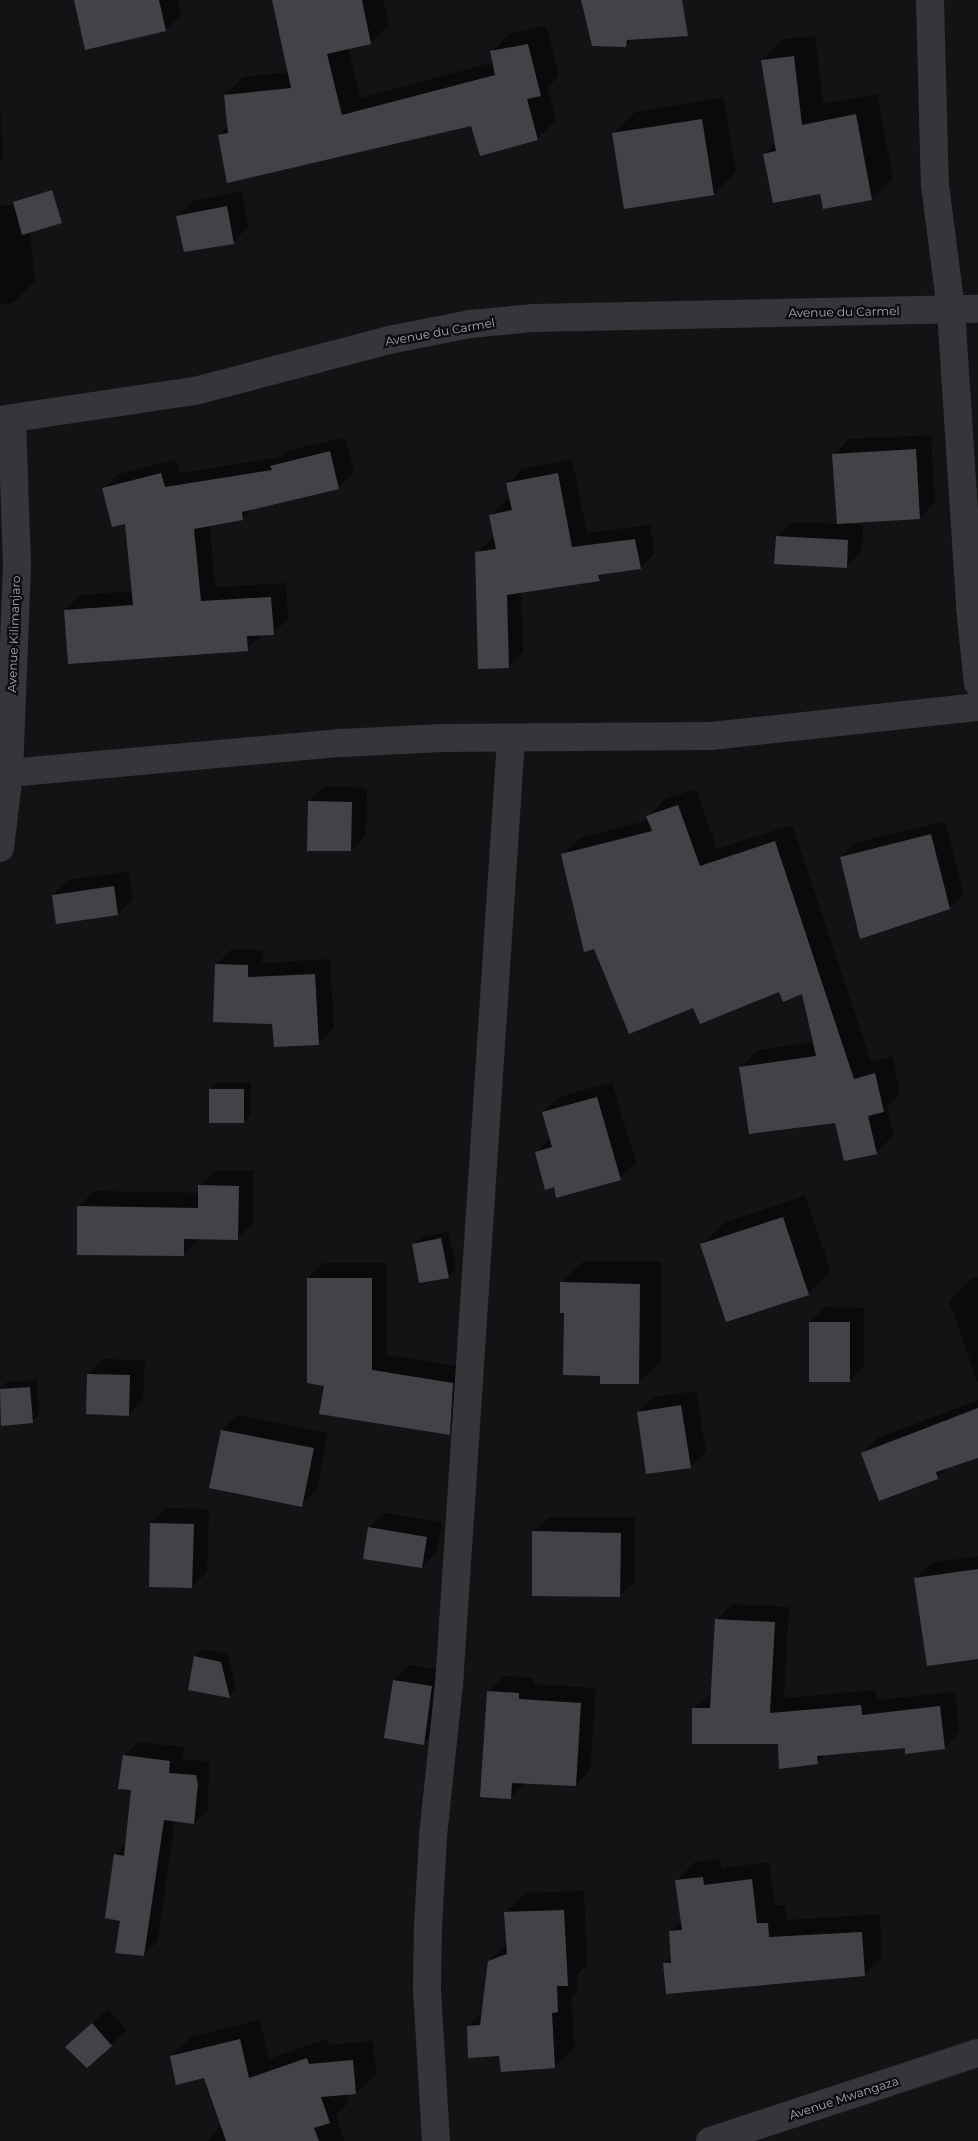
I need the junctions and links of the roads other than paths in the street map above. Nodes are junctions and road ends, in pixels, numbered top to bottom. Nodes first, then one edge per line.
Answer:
1 (930, 0) edge
2 (978, 309) edge
3 (951, 310) junction
4 (6, 420) edge
5 (978, 684) edge
6 (978, 707) edge
7 (511, 740) junction
8 (9, 773) junction
9 (0, 848) edge
10 (978, 2053) edge
11 (436, 2141) edge
12 (710, 2141) edge

1 - 3 street
2 - 3 street, Avenue du Carmel
3 - 4 street, Avenue du Carmel
3 - 5 street
4 - 8 street, Avenue Kilimanjaro
6 - 7 street
7 - 8 street
7 - 11 street
8 - 9 street, Avenue Kilimanjaro
10 - 12 street, Avenue Mwangaza

